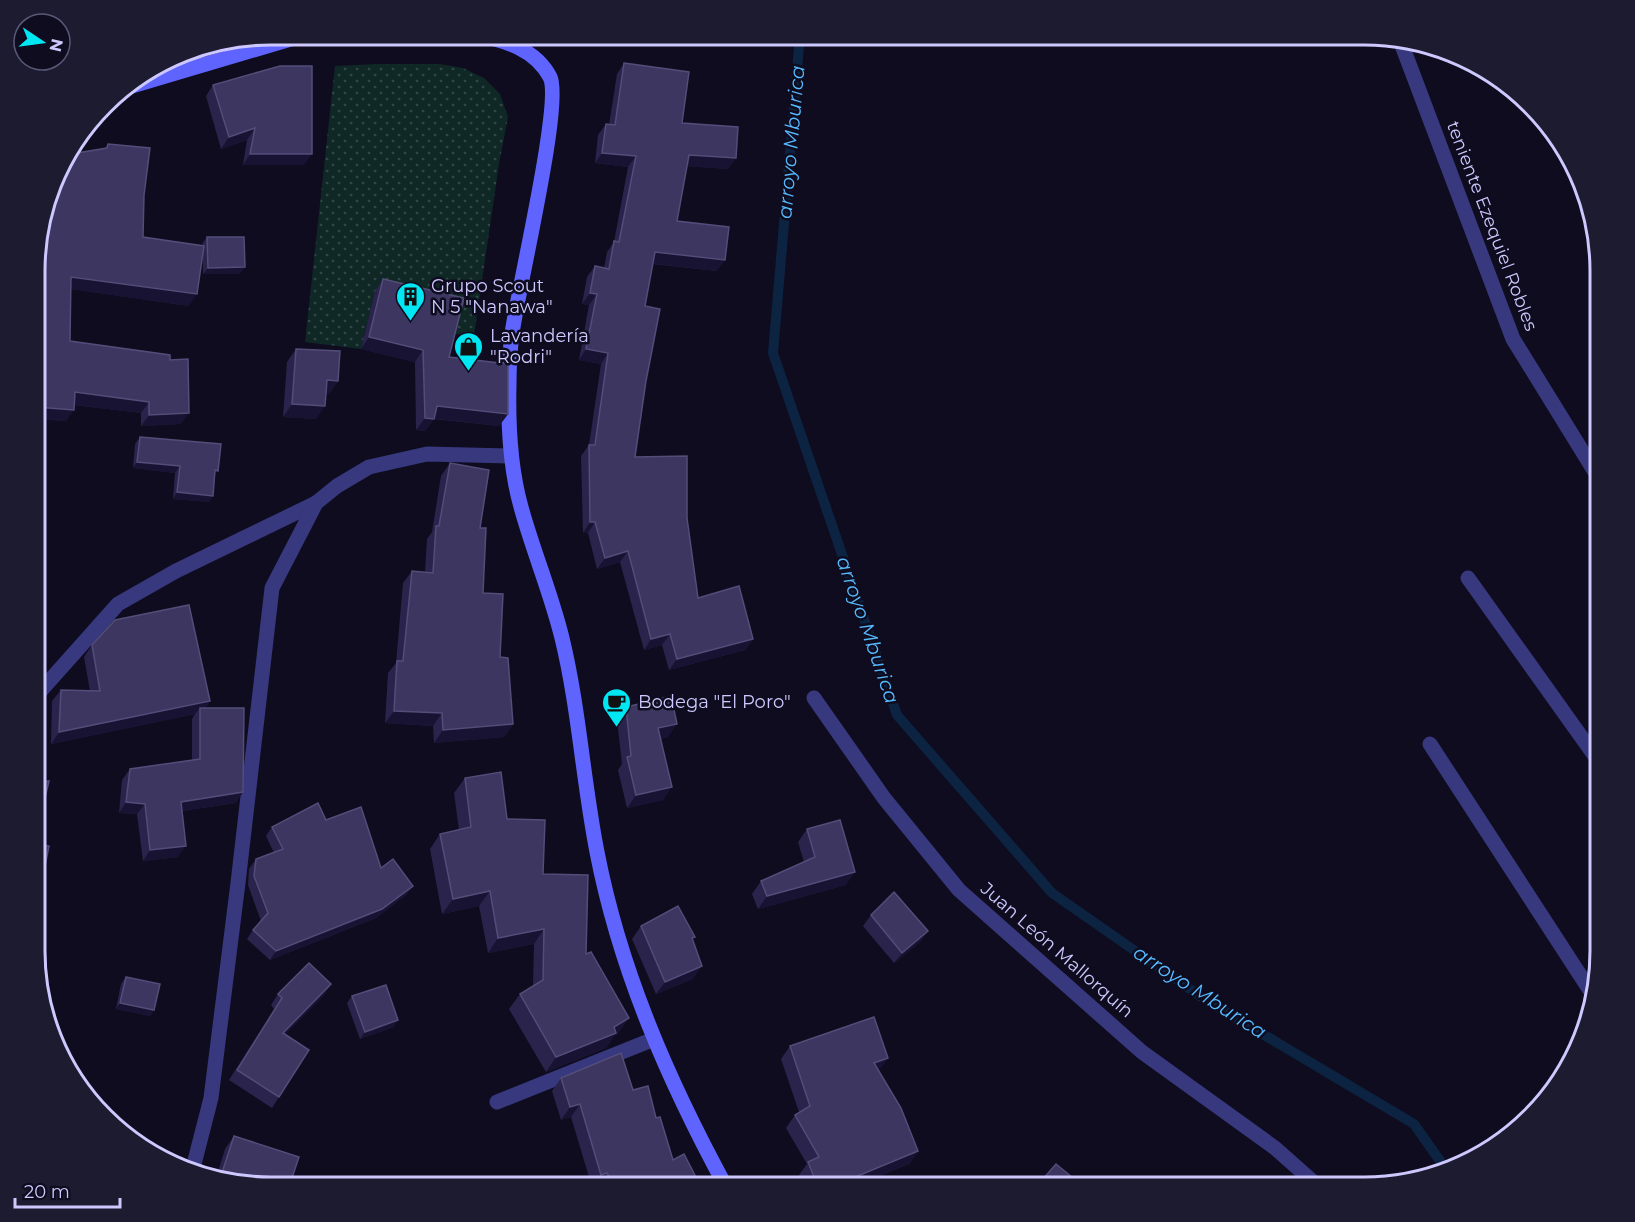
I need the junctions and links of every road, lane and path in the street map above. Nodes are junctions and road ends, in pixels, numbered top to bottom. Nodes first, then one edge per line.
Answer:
1 (268, 45) edge
2 (517, 45) edge
3 (1403, 48) edge
4 (150, 81) edge
5 (511, 456) junction
6 (1590, 464) edge
7 (316, 503) junction
8 (1468, 578) dead end
9 (45, 686) edge
10 (814, 698) dead end
11 (1430, 744) dead end
12 (1590, 749) edge
13 (1587, 986) edge
14 (654, 1039) junction
15 (497, 1102) dead end
16 (194, 1163) edge
17 (720, 1177) edge
18 (1307, 1177) edge

1 - 4 street
2 - 5 street
3 - 6 street, teniente Ezequiel Robles
5 - 7 street
5 - 14 street
7 - 9 street
7 - 16 street
8 - 12 street
10 - 18 street, Juan León Mallorquín
11 - 13 street
14 - 15 street
14 - 17 street

